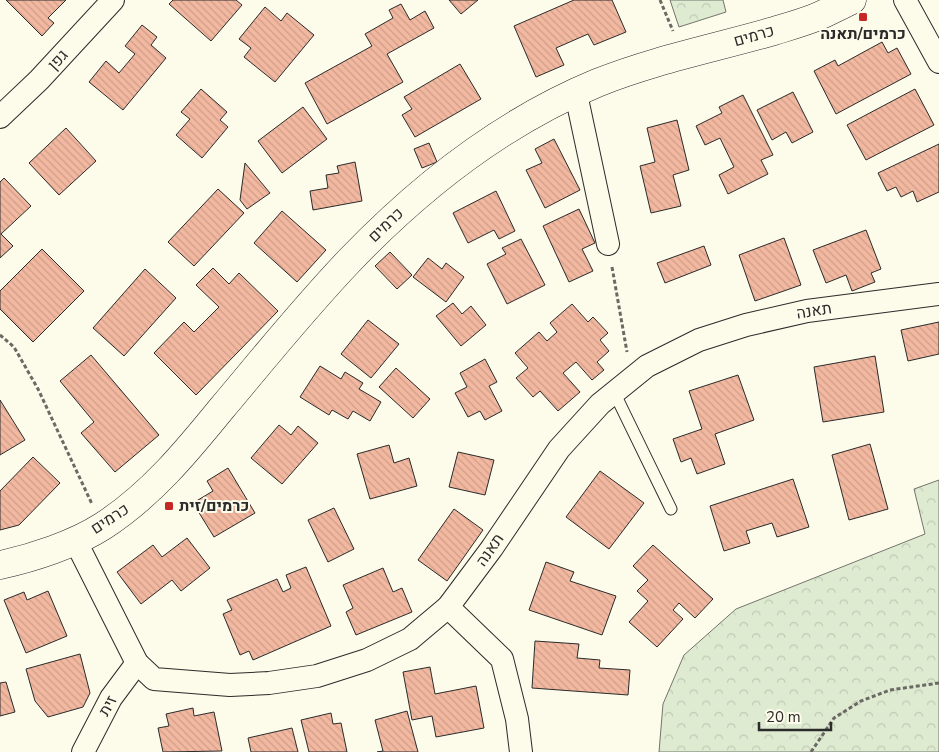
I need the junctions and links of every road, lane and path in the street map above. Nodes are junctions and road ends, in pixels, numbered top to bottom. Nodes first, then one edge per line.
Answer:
1 (113, 0) edge
2 (660, 0) edge
3 (852, 0) edge
4 (905, 0) edge
5 (683, 55) junction
6 (939, 62) edge
7 (576, 94) junction
8 (0, 117) edge
9 (608, 244) joint
10 (939, 294) edge
11 (0, 334) edge
12 (631, 378) junction
13 (614, 392) junction
14 (671, 509) dead end
15 (102, 527) junction
16 (75, 540) junction
17 (0, 564) edge
18 (448, 607) junction
19 (137, 662) junction
20 (939, 683) edge
21 (83, 752) edge
22 (521, 752) edge
23 (811, 752) edge

1 - 8 street, גפן
2 - 5 path
3 - 5 street, כרמים
4 - 6 street
5 - 7 street, כרמים
7 - 9 street
7 - 15 street, כרמים
9 - 12 path
10 - 12 street, תאנה
11 - 15 path
12 - 13 street, תאנה
13 - 14 lane
13 - 18 street, תאנה
15 - 16 street, כרמים
16 - 17 street, כרמים
16 - 19 street, תאנה
18 - 19 street, תאנה
18 - 22 street
19 - 21 street, זית
20 - 23 path

